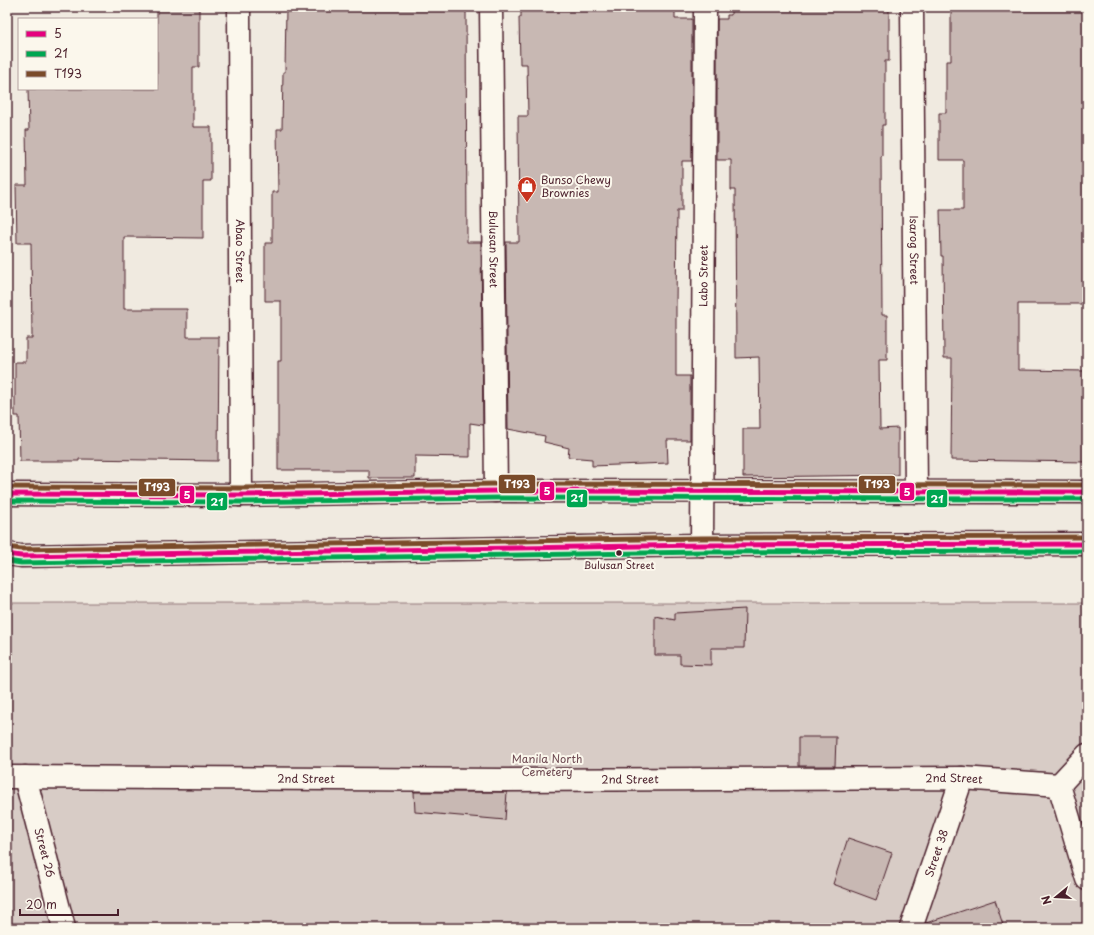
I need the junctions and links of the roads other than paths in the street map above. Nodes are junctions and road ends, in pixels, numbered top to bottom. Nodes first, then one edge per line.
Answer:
1 (239, 7) edge
2 (491, 7) edge
3 (705, 7) edge
4 (912, 7) edge
5 (496, 491) junction
6 (702, 492) junction
7 (916, 492) junction
8 (1087, 492) edge
9 (7, 494) edge
10 (241, 494) junction
11 (1087, 544) edge
12 (702, 545) junction
13 (7, 554) edge
14 (1087, 755) edge
15 (16, 777) edge
16 (962, 778) junction
17 (1058, 785) junction
18 (1087, 879) edge
19 (64, 928) edge
20 (911, 928) edge

1 - 10 main road, Abao Street
2 - 5 main road, Bulusan Street
3 - 6 main road, Labo Street
4 - 7 main road, Isarog Street
5 - 6 main road
5 - 10 main road
6 - 7 main road
6 - 12 main road, Labo Street
7 - 8 main road
9 - 10 main road
11 - 12 main road
12 - 13 main road
14 - 17 main road
15 - 16 main road, 2nd Street
15 - 19 main road, Street 26
16 - 17 main road, 2nd Street
16 - 20 main road, Street 38
17 - 18 main road

